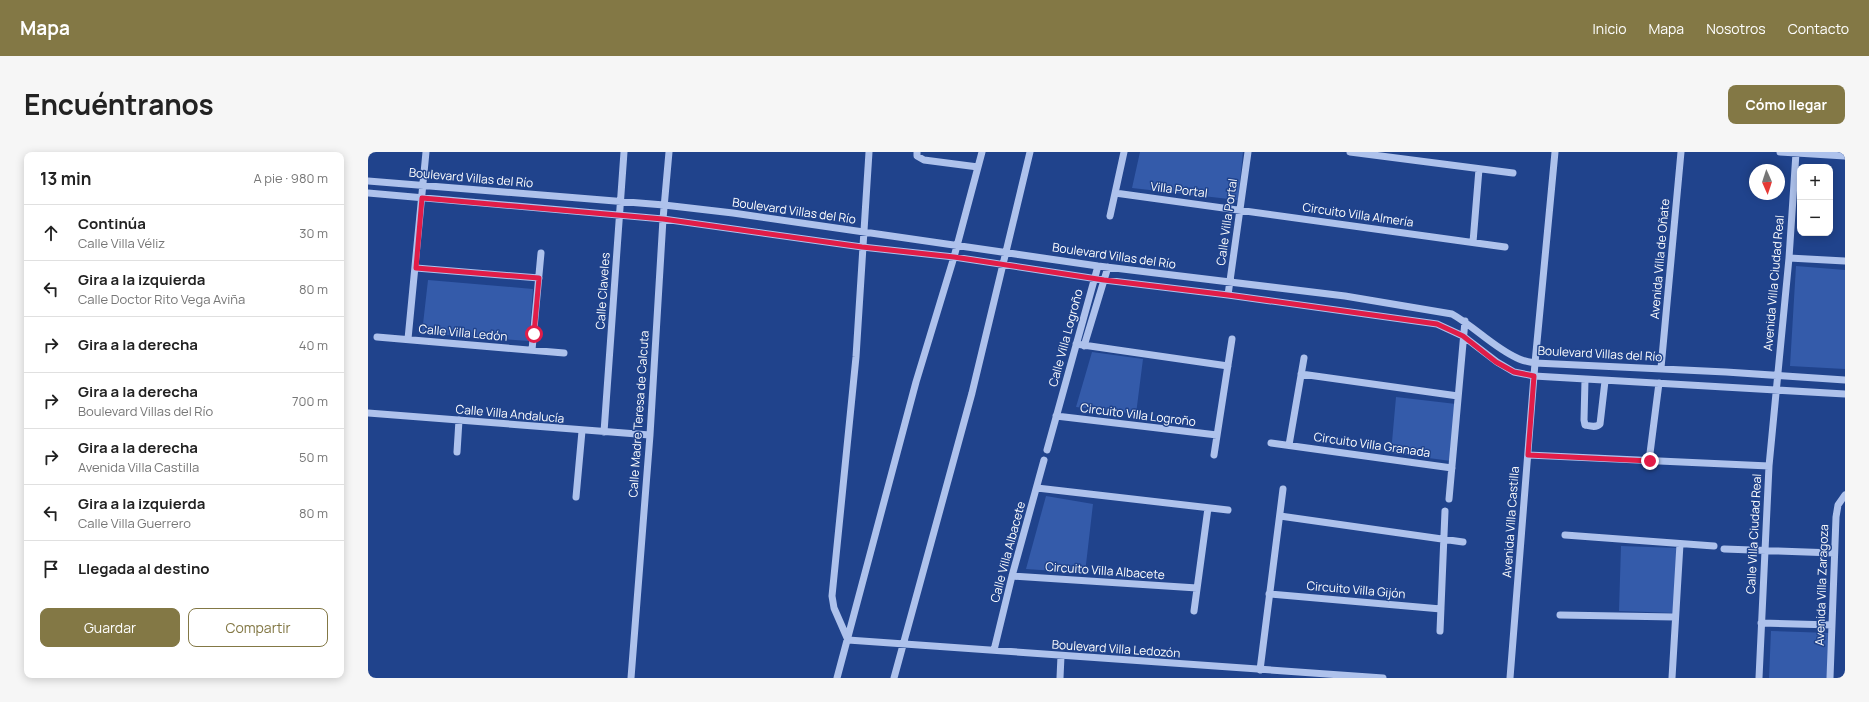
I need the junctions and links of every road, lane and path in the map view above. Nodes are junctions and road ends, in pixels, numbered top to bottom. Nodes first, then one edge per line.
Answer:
1 (426, 152) edge
2 (624, 152) edge
3 (669, 152) edge
4 (867, 152) edge
5 (917, 152) edge
6 (982, 152) edge
7 (1030, 152) edge
8 (1124, 152) edge
9 (1248, 152) edge
10 (1350, 152) edge
11 (1555, 152) edge
12 (1681, 152) edge
13 (1780, 152) edge
14 (1796, 153) junction
15 (1845, 156) edge
16 (978, 167) junction
17 (1479, 169) junction
18 (1513, 173) dead end
19 (368, 181) edge
20 (423, 185) junction
21 (368, 193) edge
22 (1115, 193) junction
23 (422, 198) junction
24 (621, 202) junction
25 (664, 205) junction
26 (1240, 209) junction
27 (620, 215) junction
28 (1110, 216) dead end
29 (663, 219) junction
30 (863, 232) junction
31 (1473, 242) junction
32 (958, 244) junction
33 (862, 247) junction
34 (1505, 247) dead end
35 (1006, 252) junction
36 (541, 253) dead end
37 (954, 257) junction
38 (1789, 258) junction
39 (1845, 261) edge
40 (1003, 265) junction
41 (1098, 266) junction
42 (1108, 267) junction
43 (416, 268) junction
44 (539, 278) junction
45 (1094, 278) junction
46 (1104, 280) junction
47 (1230, 283) junction
48 (1228, 295) junction
49 (1465, 321) junction
50 (1463, 336) junction
51 (377, 337) dead end
52 (408, 339) junction
53 (1232, 339) dead end
54 (1076, 344) junction
55 (1084, 346) junction
56 (532, 350) junction
57 (564, 353) dead end
58 (1304, 358) dead end
59 (1535, 363) junction
60 (1228, 366) junction
61 (1661, 368) junction
62 (1302, 374) junction
63 (1534, 376) junction
64 (1777, 376) junction
65 (1585, 380) junction
66 (1845, 380) edge
67 (1606, 381) junction
68 (1659, 383) junction
69 (1775, 391) junction
70 (1845, 394) edge
71 (1458, 396) junction
72 (368, 413) edge
73 (1056, 416) junction
74 (460, 420) junction
75 (582, 431) junction
76 (604, 432) junction
77 (650, 435) junction
78 (1217, 435) junction
79 (1271, 443) dead end
80 (1289, 445) junction
81 (1047, 450) dead end
82 (457, 452) dead end
83 (1214, 455) dead end
84 (1528, 455) junction
85 (1044, 460) dead end
86 (1650, 461) junction
87 (1769, 466) junction
88 (1452, 468) junction
89 (1036, 488) junction
90 (1284, 489) dead end
91 (1845, 495) edge
92 (576, 496) dead end
93 (1449, 499) dead end
94 (1208, 508) junction
95 (1228, 510) dead end
96 (1445, 511) dead end
97 (1280, 516) junction
98 (1565, 535) dead end
99 (1444, 539) junction
100 (1462, 542) dead end
101 (1680, 544) junction
102 (1714, 546) dead end
103 (1724, 549) dead end
104 (1764, 551) junction
105 (1834, 553) junction
106 (1012, 576) junction
107 (1196, 588) junction
108 (1269, 594) junction
109 (1442, 609) junction
110 (1194, 612) dead end
111 (1560, 615) dead end
112 (1675, 617) junction
113 (1761, 623) junction
114 (1832, 625) junction
115 (1440, 631) dead end
116 (848, 640) junction
117 (903, 646) junction
118 (994, 650) junction
119 (1061, 656) junction
120 (1260, 670) junction
121 (631, 678) edge
122 (837, 678) edge
123 (894, 678) edge
124 (1060, 678) edge
125 (1383, 678) edge
126 (1510, 678) edge
127 (1672, 678) edge
128 (1759, 678) edge
129 (1830, 678) edge

1 - 20 street
2 - 24 street, Calle Claveles
3 - 25 street, Calle Madre Teresa de Calcuta
4 - 30 street
5 - 16 street
6 - 16 street
7 - 35 street
8 - 22 street
9 - 26 street, Calle Villa Portal
10 - 17 street
11 - 59 street, Avenida Villa Castilla
12 - 61 street, Avenida Villa de Oñate
13 - 14 street
14 - 15 street
14 - 38 street, Avenida Villa Ciudad Real
16 - 32 street
17 - 18 street
17 - 31 street
19 - 20 street, Boulevard Villas del Río
20 - 23 street
20 - 24 street, Boulevard Villas del Río
21 - 23 street, Boulevard Villas del Río
22 - 26 street, Villa Portal
22 - 28 street
23 - 27 street, Boulevard Villas del Río
23 - 43 street
24 - 25 street, Boulevard Villas del Río
24 - 27 street, Calle Claveles
25 - 29 street, Calle Madre Teresa de Calcuta
25 - 30 street, Boulevard Villas del Río
26 - 31 street, Circuito Villa Almería
26 - 47 street, Calle Villa Portal
27 - 29 street, Boulevard Villas del Río
27 - 76 street, Calle Claveles
29 - 33 street, Boulevard Villas del Río
29 - 77 street, Calle Madre Teresa de Calcuta
30 - 32 street, Boulevard Villas del Río
30 - 33 street
31 - 34 street, Circuito Villa Almería
32 - 35 street, Boulevard Villas del Río
32 - 37 street
33 - 37 street, Boulevard Villas del Río
33 - 116 street
35 - 40 street
35 - 41 street, Boulevard Villas del Río
36 - 44 street
37 - 40 street, Boulevard Villas del Río
37 - 116 street
38 - 39 street
38 - 64 street, Avenida Villa Ciudad Real
40 - 45 street, Boulevard Villas del Río
40 - 117 street
41 - 42 street, Boulevard Villas del Río
41 - 45 street, Calle Villa Logroño
42 - 46 street
42 - 47 street, Boulevard Villas del Río
43 - 44 street
43 - 52 street
44 - 56 street
45 - 46 street, Boulevard Villas del Río
45 - 54 street, Calle Villa Logroño
46 - 48 street, Boulevard Villas del Río
46 - 55 street
47 - 48 street, Calle Villa Portal
47 - 49 street, Boulevard Villas del Río
48 - 50 street, Boulevard Villas del Río
49 - 50 street
49 - 59 street, Boulevard Villas del Río
50 - 63 street, Boulevard Villas del Río
50 - 71 street
51 - 52 street, Calle Villa Ledón
52 - 56 street, Calle Villa Ledón
53 - 60 street
54 - 55 street
54 - 73 street, Calle Villa Logroño
55 - 60 street
56 - 57 street, Calle Villa Ledón
58 - 62 street
59 - 61 street, Boulevard Villas del Río
59 - 63 street, Avenida Villa Castilla
60 - 78 street
61 - 64 street, Boulevard Villas del Río
62 - 71 street
62 - 80 street
63 - 65 street, Boulevard Villas del Río
63 - 84 street, Avenida Villa Castilla
64 - 66 street, Boulevard Villas del Río
64 - 69 street, Avenida Villa Ciudad Real
65 - 67 street, Boulevard Villas del Río
65 - 67 street
67 - 68 street, Boulevard Villas del Río
68 - 69 street, Boulevard Villas del Río
68 - 86 street
69 - 70 street, Boulevard Villas del Río
69 - 87 street, Calle Villa Ciudad Real
71 - 88 street
72 - 74 street, Calle Villa Andalucía
73 - 78 street, Circuito Villa Logroño
73 - 81 street
74 - 75 street, Calle Villa Andalucía
74 - 82 street
75 - 76 street, Calle Villa Andalucía
75 - 92 street
76 - 77 street, Calle Villa Andalucía
77 - 121 street, Calle Madre Teresa de Calcuta
78 - 83 street
79 - 80 street, Circuito Villa Granada
80 - 88 street, Circuito Villa Granada
84 - 86 street
84 - 126 street, Avenida Villa Castilla
85 - 89 street, Calle Villa Albacete
86 - 87 street
87 - 104 street, Calle Villa Ciudad Real
88 - 93 street
89 - 94 street
89 - 106 street, Calle Villa Albacete
90 - 97 street
91 - 105 street, Avenida Villa Zaragoza
94 - 95 street
94 - 107 street
96 - 99 street
97 - 99 street
97 - 108 street
98 - 101 street
99 - 100 street
99 - 109 street
101 - 102 street
101 - 112 street
103 - 104 street
104 - 105 street
104 - 113 street, Calle Villa Ciudad Real
105 - 114 street, Avenida Villa Zaragoza
106 - 107 street, Circuito Villa Albacete
106 - 118 street, Calle Villa Albacete
107 - 110 street
108 - 109 street, Circuito Villa Gijón
108 - 120 street
109 - 115 street
111 - 112 street
112 - 127 street
113 - 114 street
113 - 128 street, Calle Villa Ciudad Real
114 - 129 street, Avenida Villa Zaragoza
116 - 117 street, Boulevard Villa Ledozón
116 - 122 street
117 - 118 street, Boulevard Villa Ledozón
117 - 123 street
118 - 119 street, Boulevard Villa Ledozón
119 - 120 street, Boulevard Villa Ledozón
119 - 124 street
120 - 125 street, Boulevard Villa Ledozón

